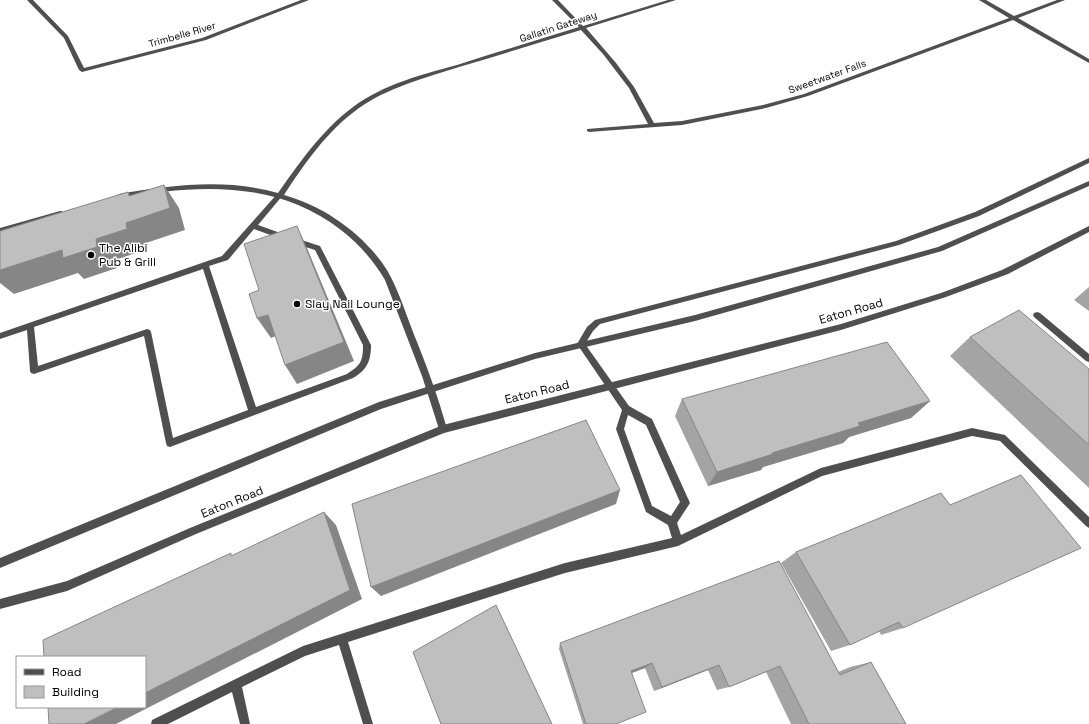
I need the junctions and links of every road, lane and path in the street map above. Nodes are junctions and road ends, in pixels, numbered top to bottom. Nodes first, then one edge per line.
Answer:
1 (30, 0) edge
2 (285, 0) edge
3 (306, 0) edge
4 (555, 0) edge
5 (673, 0) edge
6 (982, 0) edge
7 (1062, 0) edge
8 (291, 5) junction
9 (1013, 18) junction
10 (582, 27) junction
11 (1089, 61) edge
12 (652, 126) junction
13 (589, 130) dead end
14 (1089, 160) edge
15 (1089, 183) edge
16 (280, 195) junction
17 (109, 198) edge
18 (66, 211) edge
19 (253, 226) junction
20 (1089, 229) edge
21 (0, 232) edge
22 (205, 264) junction
23 (1037, 315) dead end
24 (30, 325) junction
25 (0, 336) edge
26 (581, 344) junction
27 (1089, 359) edge
28 (611, 387) junction
29 (431, 388) junction
30 (626, 409) junction
31 (253, 412) junction
32 (443, 429) junction
33 (672, 522) junction
34 (1089, 523) edge
35 (678, 541) junction
36 (0, 563) edge
37 (0, 604) edge
38 (342, 638) junction
39 (236, 684) junction
40 (156, 724) edge
41 (245, 724) edge
42 (368, 724) edge

1 - 8 street, Trimbelle River
2 - 8 street
3 - 8 street, Trimbelle River
4 - 10 street
5 - 10 street, Gallatin Gateway
6 - 9 street
7 - 9 street, Sweetwater Falls
9 - 11 street
9 - 12 street, Sweetwater Falls
10 - 12 street
10 - 16 street, Gallatin Gateway
12 - 13 street, Sweetwater Falls
14 - 26 street
15 - 26 street
16 - 17 street
16 - 19 street, Gallatin Gateway
16 - 29 street
18 - 21 street
19 - 22 street, Gallatin Gateway
19 - 31 street
20 - 28 street, Eaton Road
22 - 24 street, Gallatin Gateway
22 - 31 street
23 - 27 street
24 - 25 street, Gallatin Gateway
24 - 31 street
26 - 28 street
26 - 29 street
28 - 30 street
28 - 32 street, Eaton Road
29 - 32 street
29 - 36 street
30 - 33 street
30 - 33 street
32 - 37 street, Eaton Road
33 - 35 street
34 - 35 street
35 - 38 street
38 - 39 street
38 - 42 street
39 - 40 street
39 - 41 street

